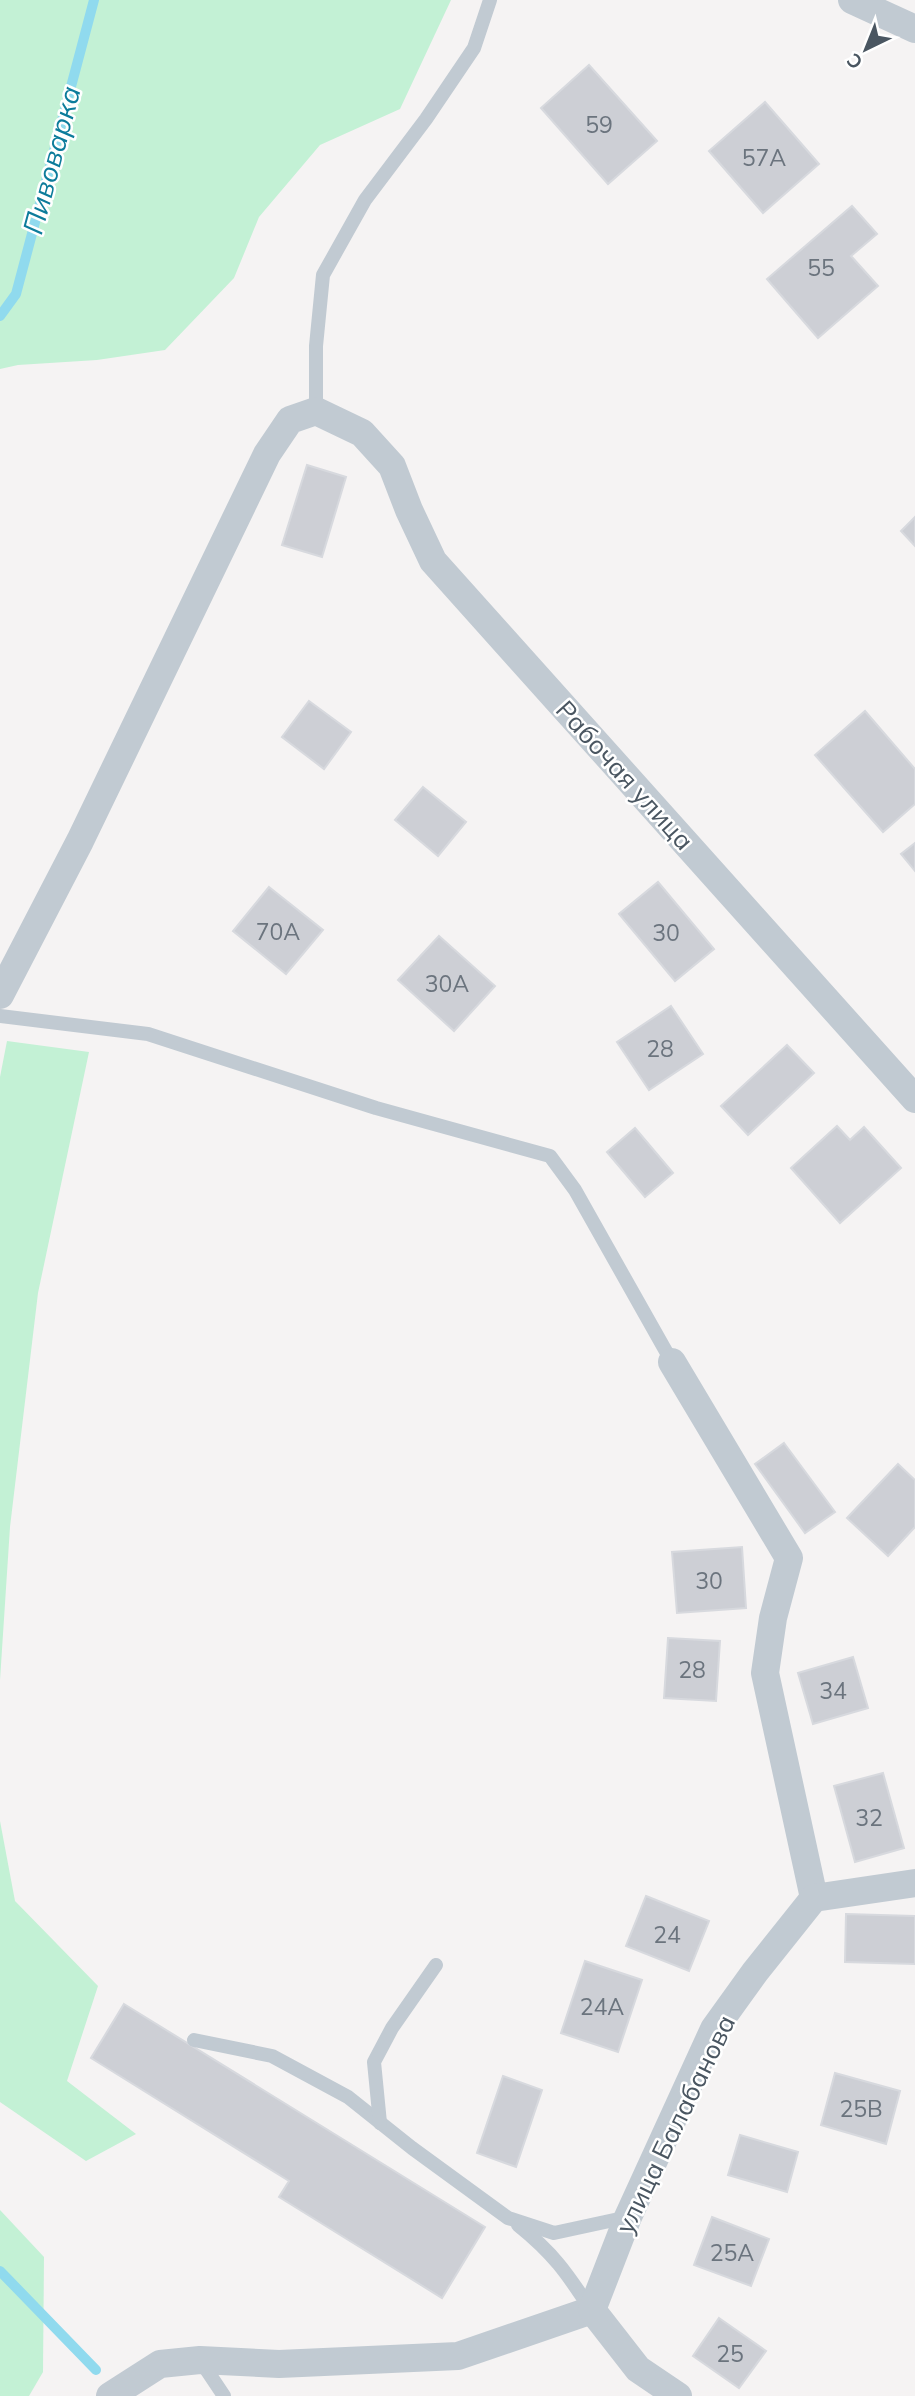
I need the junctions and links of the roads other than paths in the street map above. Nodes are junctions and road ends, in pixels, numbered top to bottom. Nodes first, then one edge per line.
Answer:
1 (490, 0) edge
2 (852, 0) edge
3 (915, 29) edge
4 (316, 411) junction
5 (0, 995) edge
6 (0, 1016) edge
7 (915, 1099) edge
8 (672, 1362) joint
9 (915, 1883) edge
10 (814, 1898) junction
11 (436, 1965) dead end
12 (194, 2039) dead end
13 (380, 2123) junction
14 (628, 2217) junction
15 (508, 2218) junction
16 (592, 2311) junction
17 (200, 2360) junction
18 (110, 2396) edge
19 (224, 2396) edge
20 (678, 2396) edge

1 - 4 lane
2 - 3 street
4 - 5 street
4 - 7 street, Рабочая улица
6 - 8 lane
8 - 10 street
9 - 10 street
10 - 14 street, улица Балабанова
11 - 13 lane
12 - 13 lane
13 - 15 lane
14 - 15 lane
14 - 16 street, улица Балабанова
15 - 16 lane
16 - 17 street
16 - 20 street
17 - 18 street
17 - 19 lane

